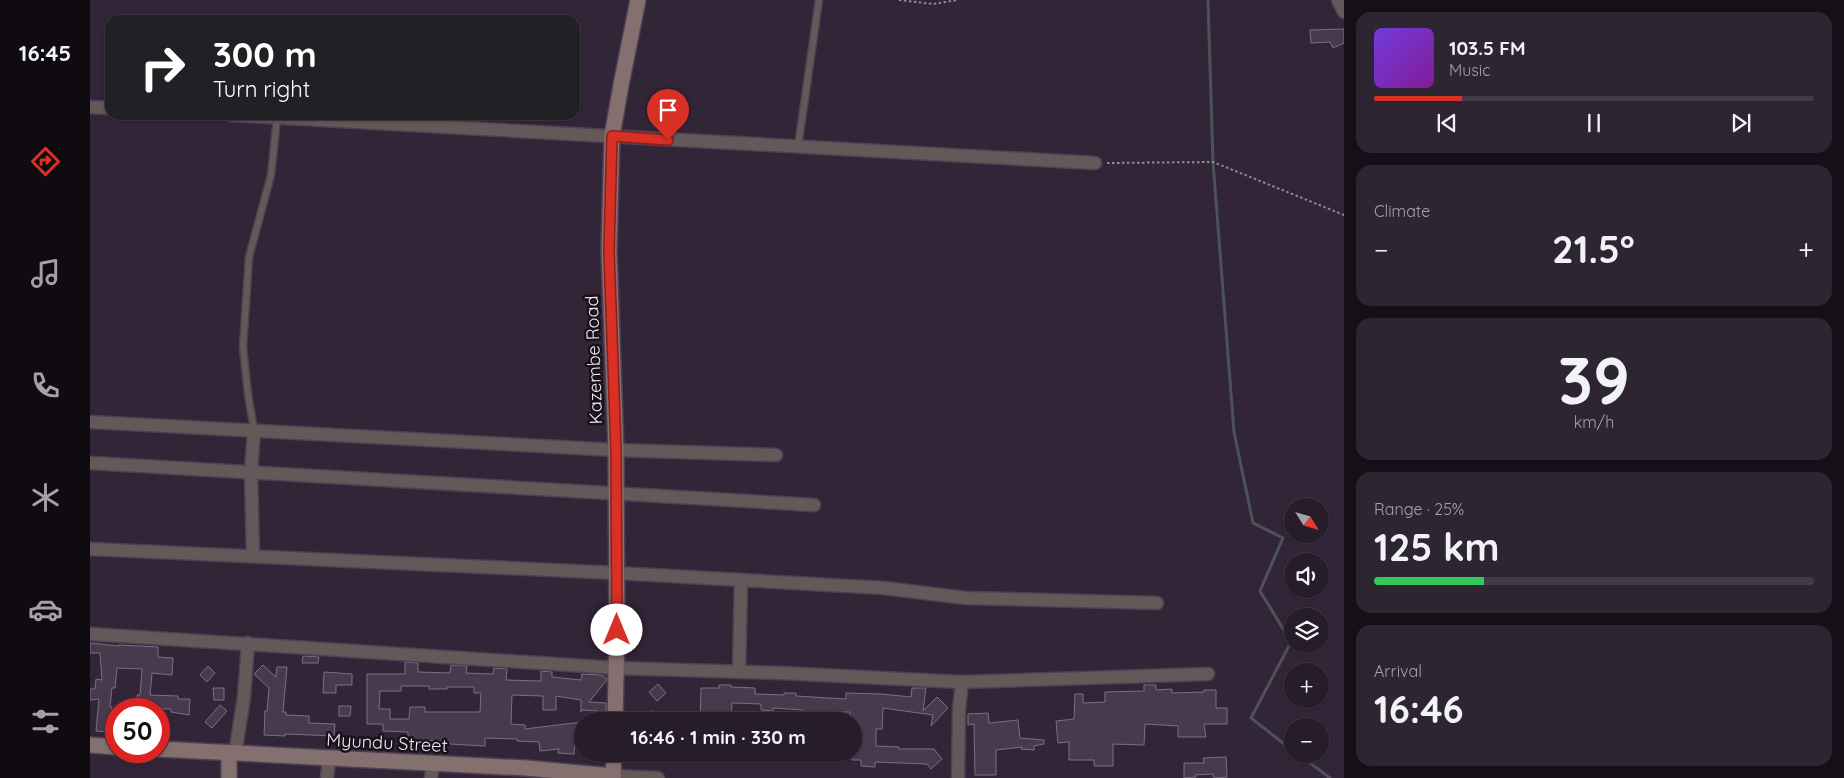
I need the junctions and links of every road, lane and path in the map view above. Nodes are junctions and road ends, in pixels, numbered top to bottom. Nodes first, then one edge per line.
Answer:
1 (638, 0) edge
2 (819, 0) edge
3 (899, 0) edge
4 (958, 0) edge
5 (1338, 0) edge
6 (1344, 12) edge
7 (90, 107) edge
8 (105, 108) edge
9 (277, 120) edge
10 (314, 120) edge
11 (612, 136) junction
12 (798, 147) junction
13 (1095, 163) joint
14 (1344, 215) edge
15 (90, 422) edge
16 (254, 430) junction
17 (616, 450) junction
18 (776, 455) dead end
19 (90, 463) edge
20 (251, 472) junction
21 (616, 494) junction
22 (814, 504) dead end
23 (90, 549) edge
24 (253, 556) junction
25 (617, 573) junction
26 (741, 581) junction
27 (1157, 603) dead end
28 (90, 634) edge
29 (248, 643) junction
30 (616, 668) junction
31 (738, 672) junction
32 (1208, 674) dead end
33 (962, 682) junction
34 (615, 712) edge
35 (90, 745) edge
36 (105, 746) edge
37 (170, 750) edge
38 (232, 754) junction
39 (329, 759) junction
40 (614, 762) edge
41 (432, 771) edge
42 (526, 773) edge
43 (613, 777) edge
44 (229, 778) edge
45 (327, 778) edge
46 (658, 778) edge
47 (958, 778) edge

1 - 11 main road, Kazembe Road
2 - 12 lane
3 - 4 path
5 - 6 street
7 - 8 street
9 - 16 lane
10 - 11 street
11 - 12 street
11 - 17 main road, Kazembe Road
12 - 13 street
13 - 14 path
15 - 16 street
16 - 17 street
16 - 20 street
17 - 18 street
17 - 21 main road, Kazembe Road
19 - 20 street
20 - 21 street
20 - 24 street
21 - 22 street
21 - 25 main road, Kazembe Road
23 - 24 street
24 - 25 street
25 - 26 street
25 - 30 main road, Kazembe Road
26 - 27 street
26 - 31 street
28 - 29 street
29 - 30 street
29 - 38 street
30 - 31 street
30 - 34 main road, Kazembe Road
31 - 33 street
32 - 33 street
33 - 47 street
35 - 36 main road
37 - 38 main road, Myundu Street
38 - 39 main road, Myundu Street
38 - 44 main road
39 - 41 main road, Myundu Street
39 - 45 street
40 - 43 main road
41 - 42 main road, Myundu Street
42 - 43 main road, Myundu Street
43 - 46 street

